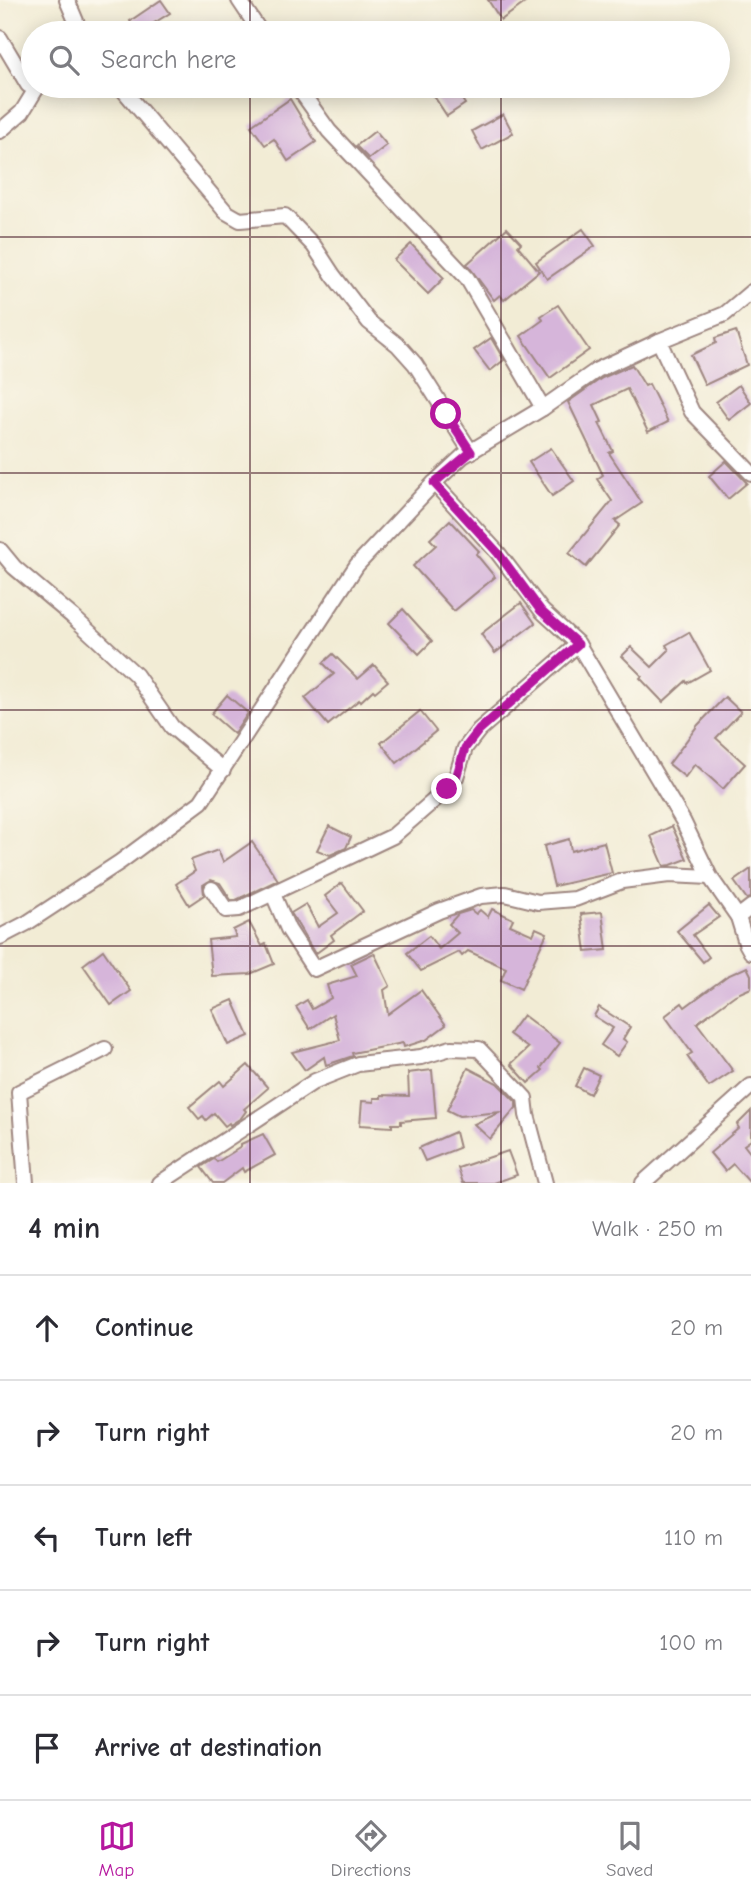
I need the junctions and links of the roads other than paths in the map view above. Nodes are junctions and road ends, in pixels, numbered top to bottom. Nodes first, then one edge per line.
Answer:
1 (67, 0) edge
2 (239, 0) edge
3 (75, 21) edge
4 (253, 21) edge
5 (0, 38) edge
6 (21, 72) edge
7 (30, 98) edge
8 (130, 98) edge
9 (306, 98) edge
10 (0, 131) edge
11 (751, 292) edge
12 (659, 341) junction
13 (542, 408) junction
14 (471, 452) junction
15 (751, 473) edge
16 (434, 483) junction
17 (0, 551) edge
18 (578, 644) junction
19 (223, 770) junction
20 (710, 877) junction
21 (212, 889) dead end
22 (273, 894) junction
23 (751, 907) edge
24 (738, 917) junction
25 (0, 937) edge
26 (751, 952) edge
27 (104, 1049) dead end
28 (751, 1086) edge
29 (26, 1183) edge
30 (160, 1183) edge
31 (545, 1183) edge
32 (643, 1183) edge

1 - 3 street
2 - 4 street
5 - 6 street
7 - 10 street
8 - 14 street
9 - 13 street
11 - 12 street
12 - 13 street
12 - 15 street
13 - 14 street
14 - 16 street
16 - 18 street
16 - 19 street
17 - 19 street
18 - 20 street
18 - 22 street
19 - 25 street
20 - 22 street
20 - 24 street
21 - 22 street
23 - 24 street
24 - 26 street
27 - 29 street
28 - 32 street
30 - 31 street

